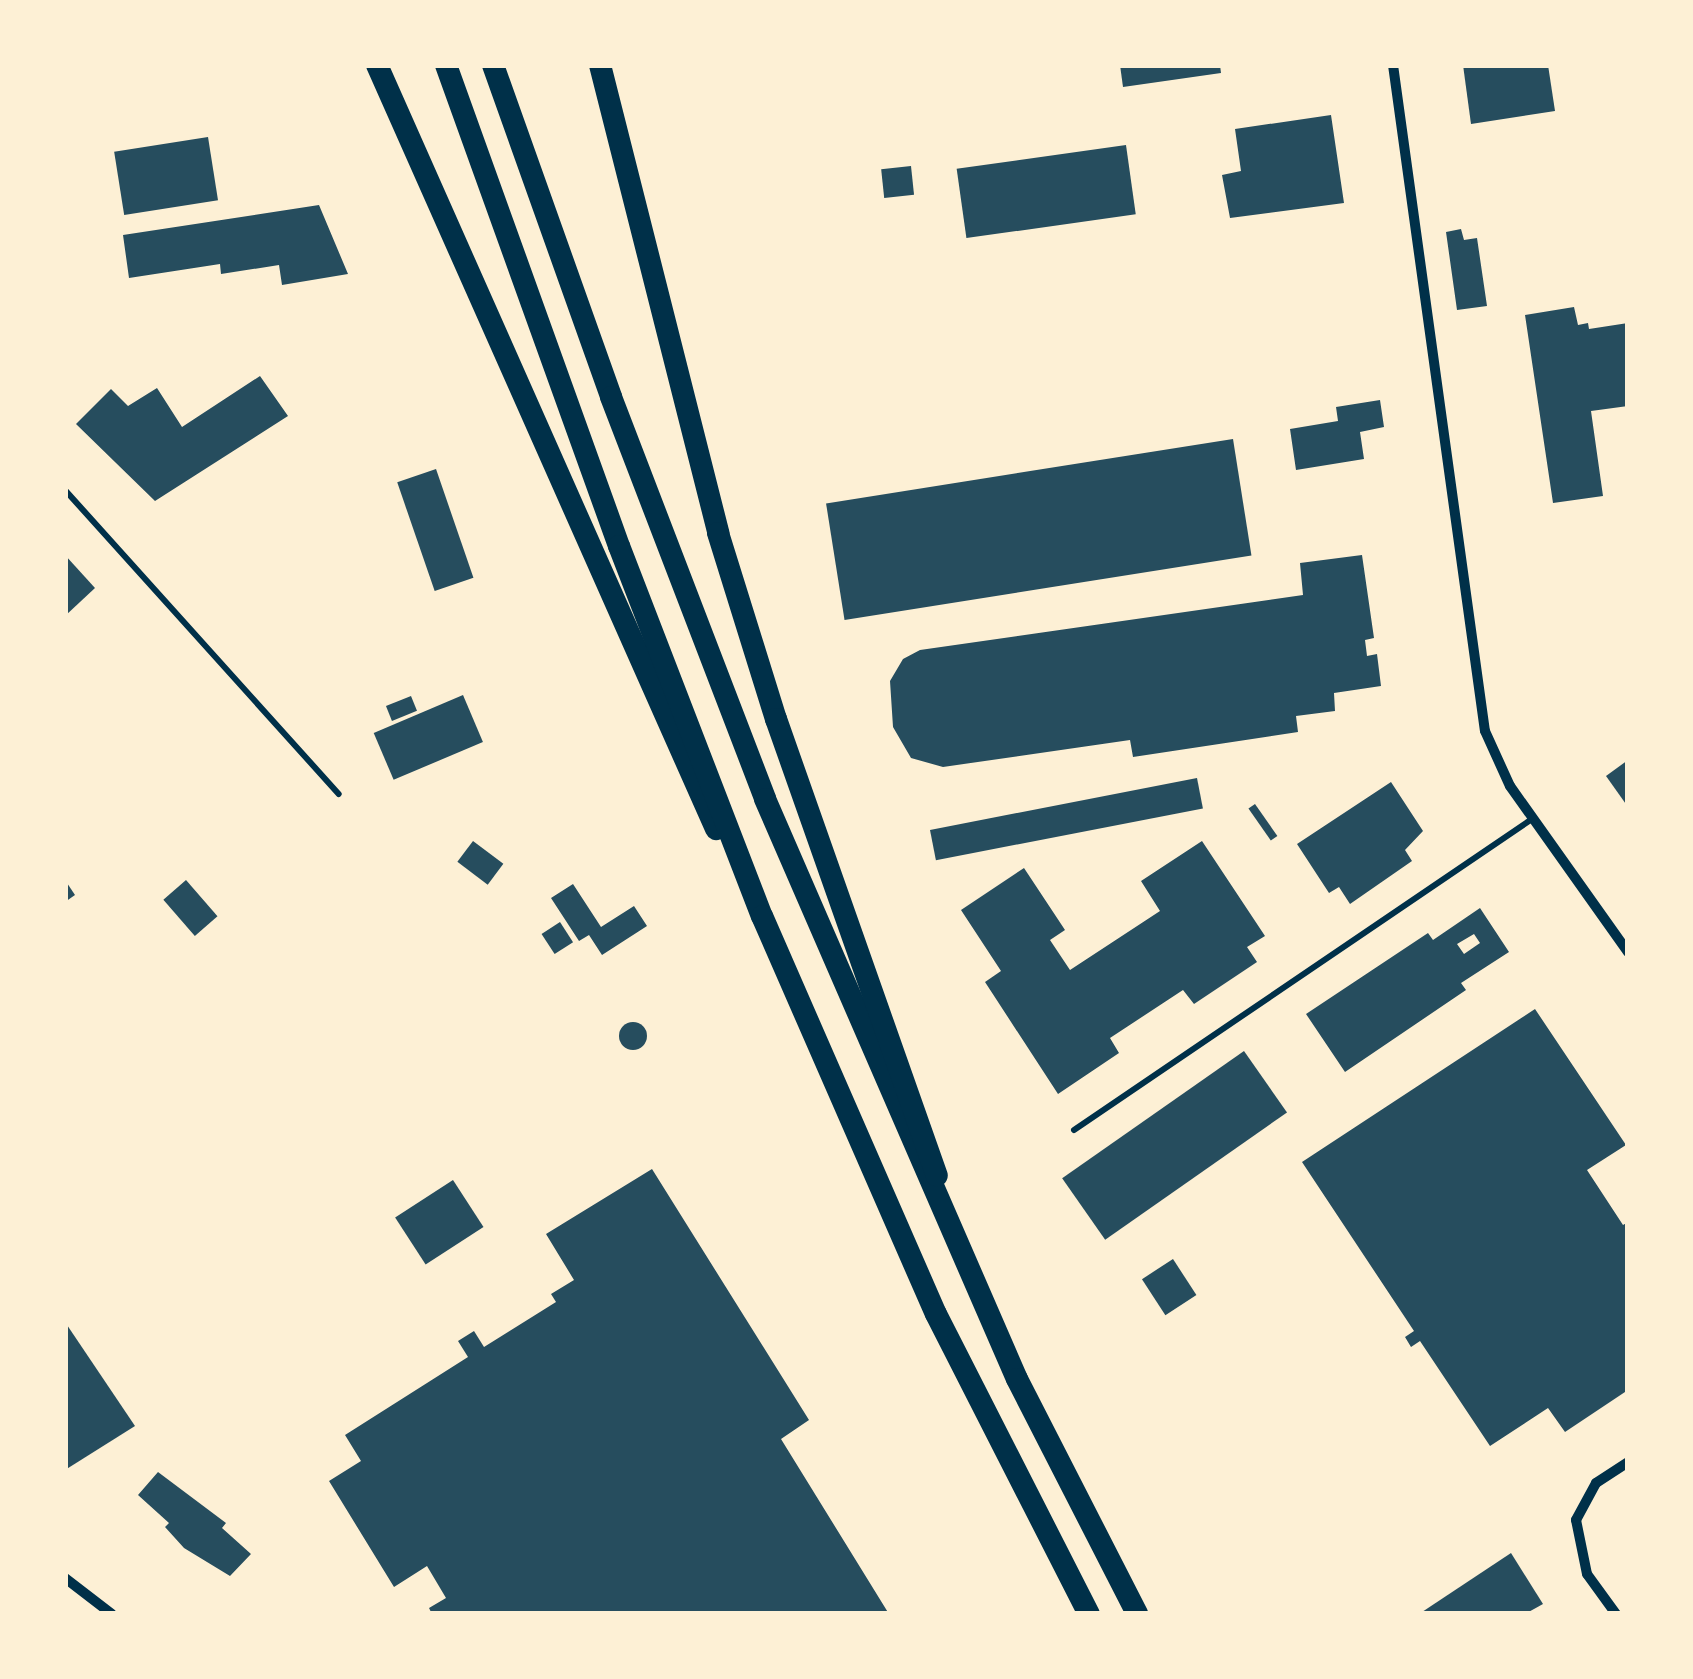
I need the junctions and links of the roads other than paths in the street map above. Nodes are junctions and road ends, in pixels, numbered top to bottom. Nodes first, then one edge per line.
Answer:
1 (376, 65) edge
2 (446, 65) edge
3 (494, 65) edge
4 (600, 65) edge
5 (1393, 65) edge
6 (65, 490) edge
7 (339, 794) dead end
8 (1532, 819) junction
9 (762, 916) junction
10 (1628, 952) edge
11 (1074, 1130) dead end
12 (946, 1222) junction
13 (1628, 1462) edge
14 (65, 1578) edge
15 (112, 1614) edge
16 (1090, 1614) edge
17 (1137, 1614) edge
18 (1616, 1614) edge

1 - 9 highway
2 - 9 highway
3 - 12 highway
4 - 12 highway
5 - 8 street
6 - 7 lane
8 - 10 street
8 - 11 lane
9 - 16 highway
12 - 17 highway
13 - 18 street
14 - 15 street

